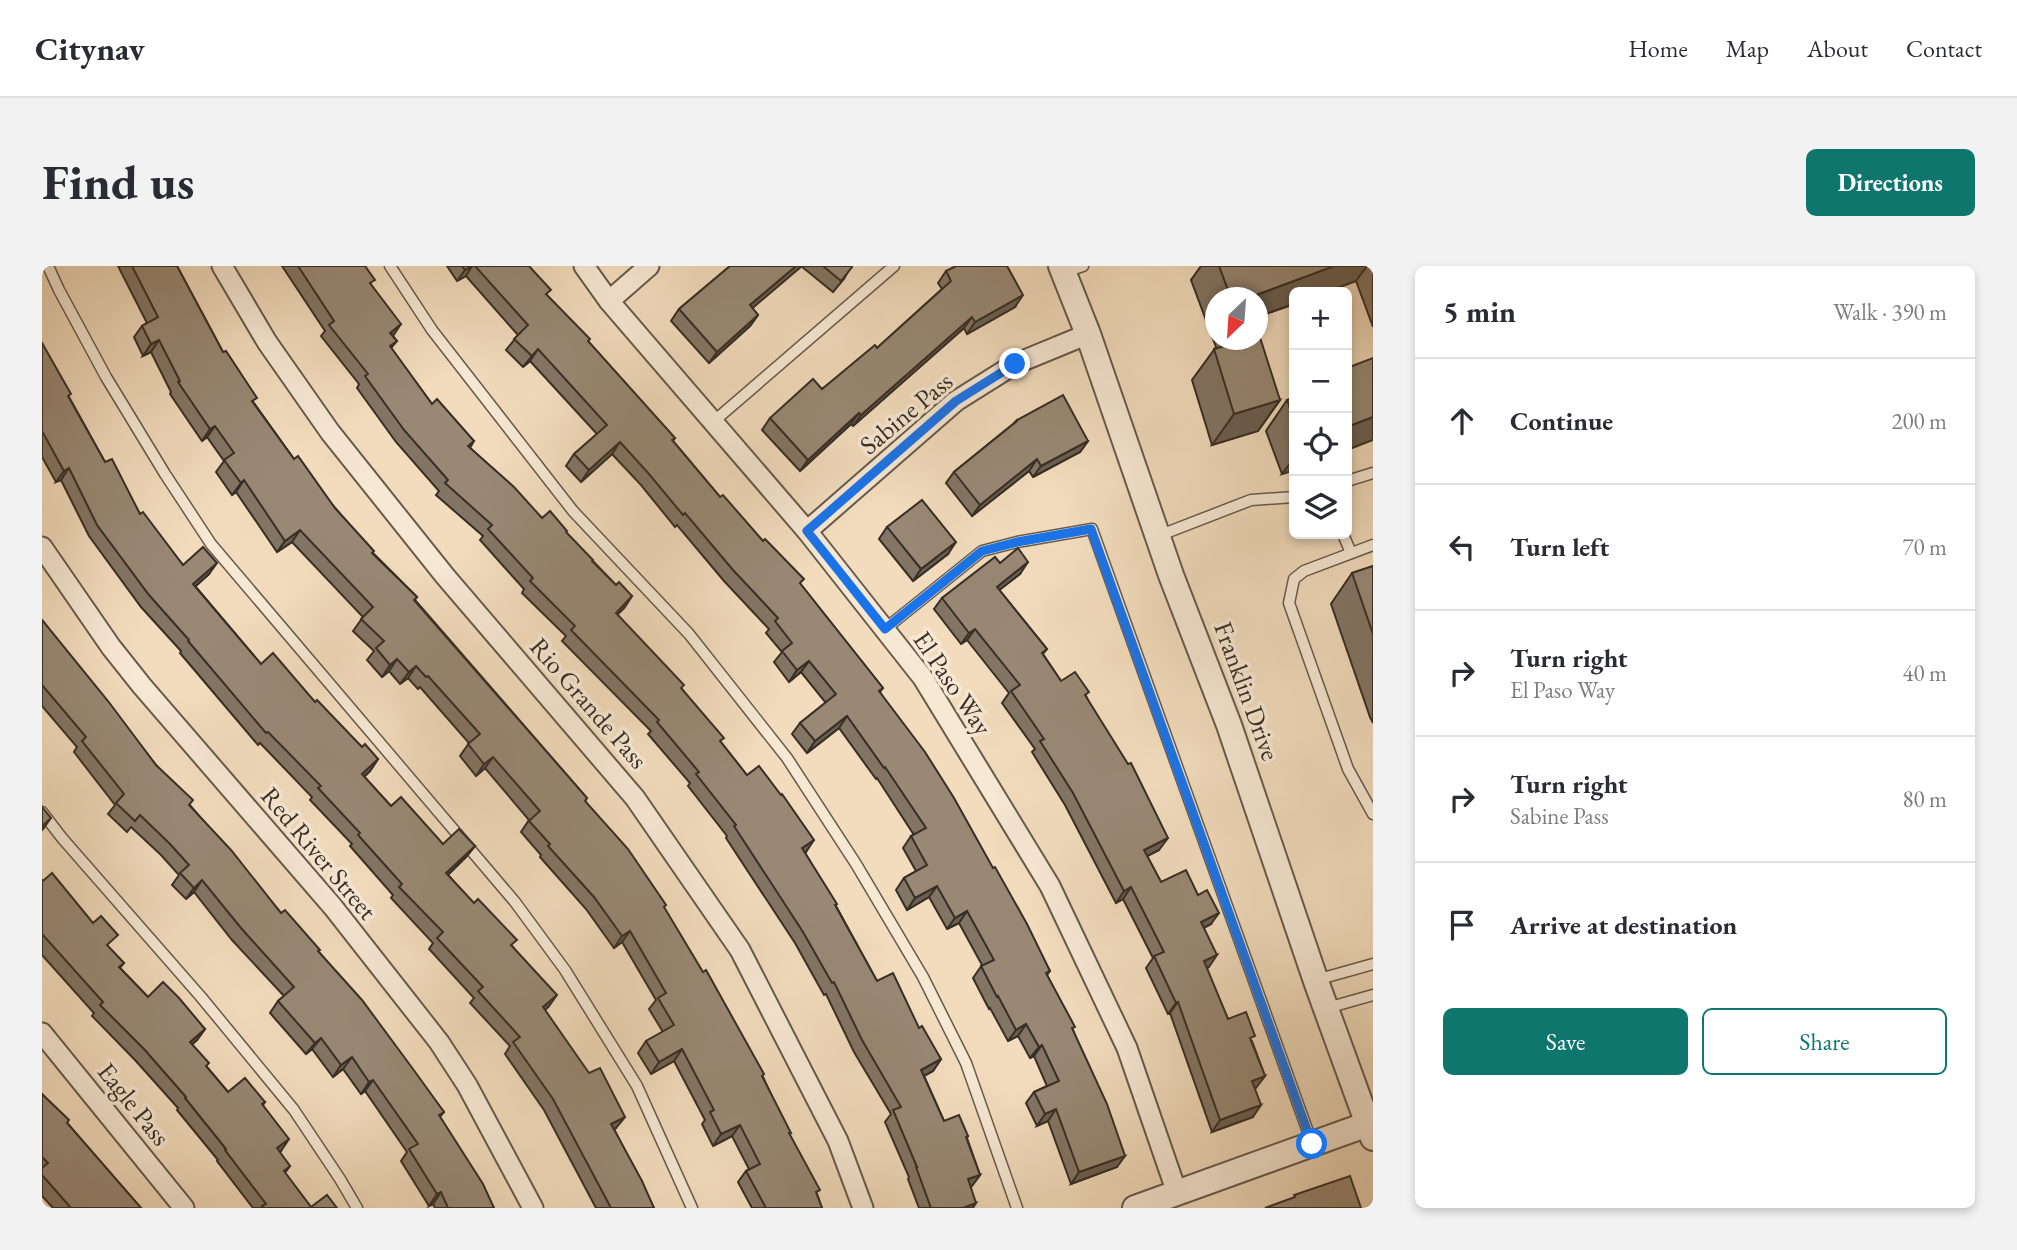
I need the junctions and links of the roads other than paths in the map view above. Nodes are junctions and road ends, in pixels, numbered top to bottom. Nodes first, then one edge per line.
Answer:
1 (48, 266) edge
2 (222, 266) edge
3 (390, 266) edge
4 (584, 266) edge
5 (649, 266) edge
6 (894, 266) edge
7 (1069, 268) edge
8 (609, 301) junction
9 (1088, 334) junction
10 (713, 422) junction
11 (1373, 473) edge
12 (1352, 479) edge
13 (1289, 497) edge
14 (807, 531) junction
15 (1158, 537) junction
16 (1345, 539) edge
17 (1373, 545) edge
18 (42, 547) edge
19 (1351, 553) junction
20 (885, 629) junction
21 (42, 812) edge
22 (1373, 814) edge
23 (1373, 964) edge
24 (1316, 979) junction
25 (1373, 995) edge
26 (1326, 1008) junction
27 (42, 1033) edge
28 (1370, 1131) edge
29 (1312, 1144) junction
30 (1177, 1193) junction
31 (184, 1208) edge
32 (357, 1208) edge
33 (533, 1208) edge
34 (692, 1208) edge
35 (863, 1208) edge
36 (1017, 1208) edge
37 (1135, 1208) edge

1 - 34 lane
2 - 35 street, Rio Grande Pass
3 - 36 lane
4 - 8 street, El Paso Way
5 - 8 street
6 - 10 lane
7 - 9 street, Franklin Drive
8 - 10 street, El Paso Way
9 - 14 street, Sabine Pass
9 - 15 street, Franklin Drive
10 - 14 street, El Paso Way
11 - 12 lane
13 - 15 lane
14 - 20 street, El Paso Way
15 - 24 street, Franklin Drive
16 - 19 lane
17 - 19 lane
18 - 33 street, Red River Street
19 - 22 lane
20 - 29 lane
20 - 30 street, El Paso Way
21 - 32 lane
23 - 24 lane
24 - 26 street, Franklin Drive
25 - 26 lane
26 - 28 street, Franklin Drive
27 - 31 street, Eagle Pass
28 - 29 street
29 - 30 street
30 - 37 street

